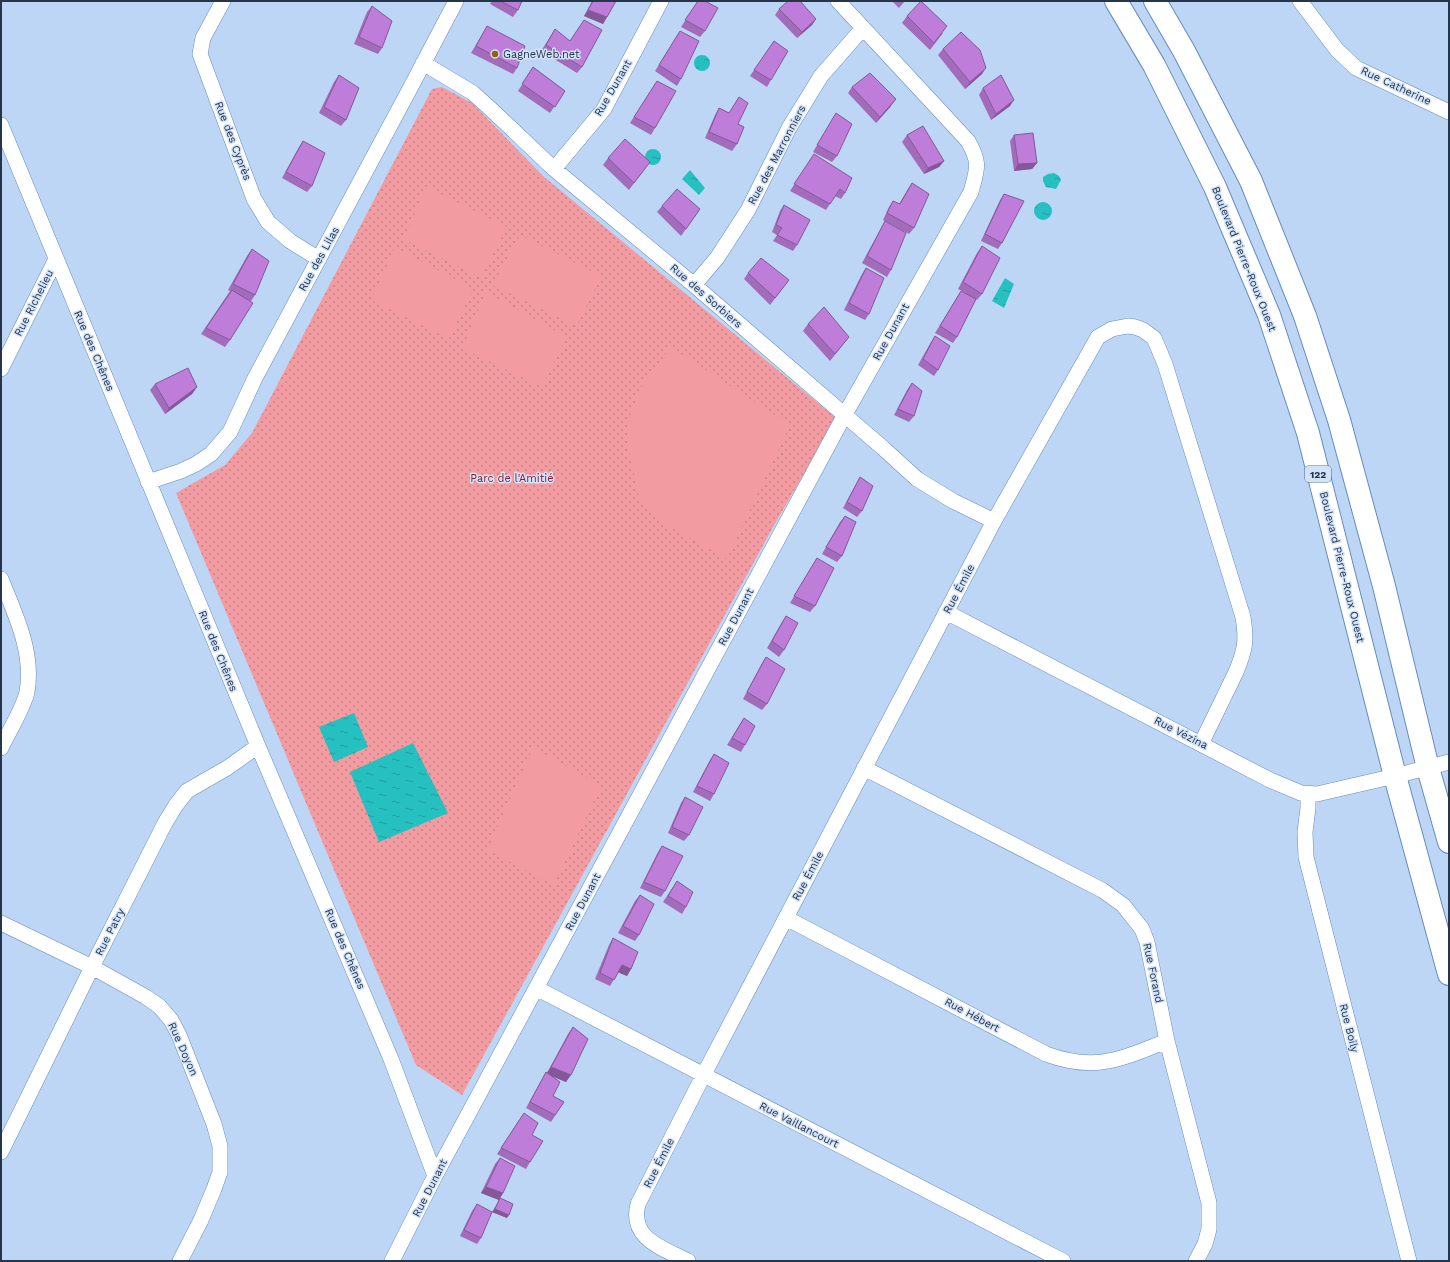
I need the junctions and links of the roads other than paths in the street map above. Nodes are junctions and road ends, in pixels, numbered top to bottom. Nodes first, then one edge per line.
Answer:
1 (223, 1) edge
2 (456, 1) edge
3 (661, 1) edge
4 (838, 1) edge
5 (1116, 1) edge
6 (1155, 1) edge
7 (1300, 1) edge
8 (864, 28) junction
9 (423, 63) junction
10 (1449, 112) edge
11 (1, 125) edge
12 (554, 169) junction
13 (56, 259) junction
14 (319, 259) junction
15 (694, 285) junction
16 (1, 369) edge
17 (844, 416) junction
18 (148, 482) junction
19 (994, 521) junction
20 (1, 579) edge
21 (946, 612) junction
22 (1201, 744) junction
23 (258, 746) junction
24 (1, 748) edge
25 (1449, 762) edge
26 (864, 768) junction
27 (1428, 768) junction
28 (1396, 776) junction
29 (1308, 794) junction
30 (1449, 842) edge
31 (786, 918) junction
32 (1, 923) edge
33 (92, 968) junction
34 (1449, 974) edge
35 (536, 988) junction
36 (1167, 1041) junction
37 (703, 1076) junction
38 (1, 1152) edge
39 (435, 1176) junction
40 (180, 1261) edge
41 (392, 1261) edge
42 (688, 1261) edge
43 (1063, 1261) edge
44 (1196, 1261) edge
45 (1409, 1261) edge

1 - 14 street, Rue des Cyprès
2 - 9 street, Rue des Lilas
3 - 12 street, Rue Dunant
4 - 8 street, Rue Dunant
5 - 28 main road, Boulevard Pierre-Roux Ouest / 122
6 - 27 main road
7 - 10 street, Rue Catherine
8 - 15 street, Rue des Marronniers
8 - 17 street, Rue Dunant
9 - 12 street, Rue des Sorbiers
9 - 14 street, Rue des Lilas
11 - 13 street, Rue des Chênes
12 - 15 street, Rue des Sorbiers
13 - 16 street, Rue Richelieu
13 - 18 street, Rue des Chênes
14 - 18 street, Rue des Lilas
15 - 17 street, Rue des Sorbiers
17 - 19 street, Rue des Sorbiers
17 - 35 street, Rue Dunant
18 - 23 street, Rue des Chênes
19 - 21 street, Rue Émile
19 - 22 street, Rue Émile
20 - 24 street
21 - 22 street, Rue Vézina
21 - 26 street, Rue Émile
22 - 29 street, Rue Vézina
23 - 33 street, Rue Patry
23 - 39 street, Rue des Chênes
25 - 27 street, Rue Vézina
26 - 31 street, Rue Émile
26 - 36 street, Rue Forand
27 - 28 street, Rue Vézina
27 - 30 main road
28 - 29 street, Rue Vézina
28 - 34 main road, Boulevard Pierre-Roux Ouest / 122
29 - 45 street, Rue Boily
31 - 36 street, Rue Hébert
31 - 37 street, Rue Émile
32 - 33 street, Rue Doyon
33 - 38 street, Rue Patry
33 - 40 street, Rue Doyon
35 - 37 street, Rue Vaillancourt
35 - 39 street, Rue Dunant
36 - 44 street, Rue Forand
37 - 42 street, Rue Émile
37 - 43 street, Rue Vaillancourt
39 - 41 street, Rue Dunant

